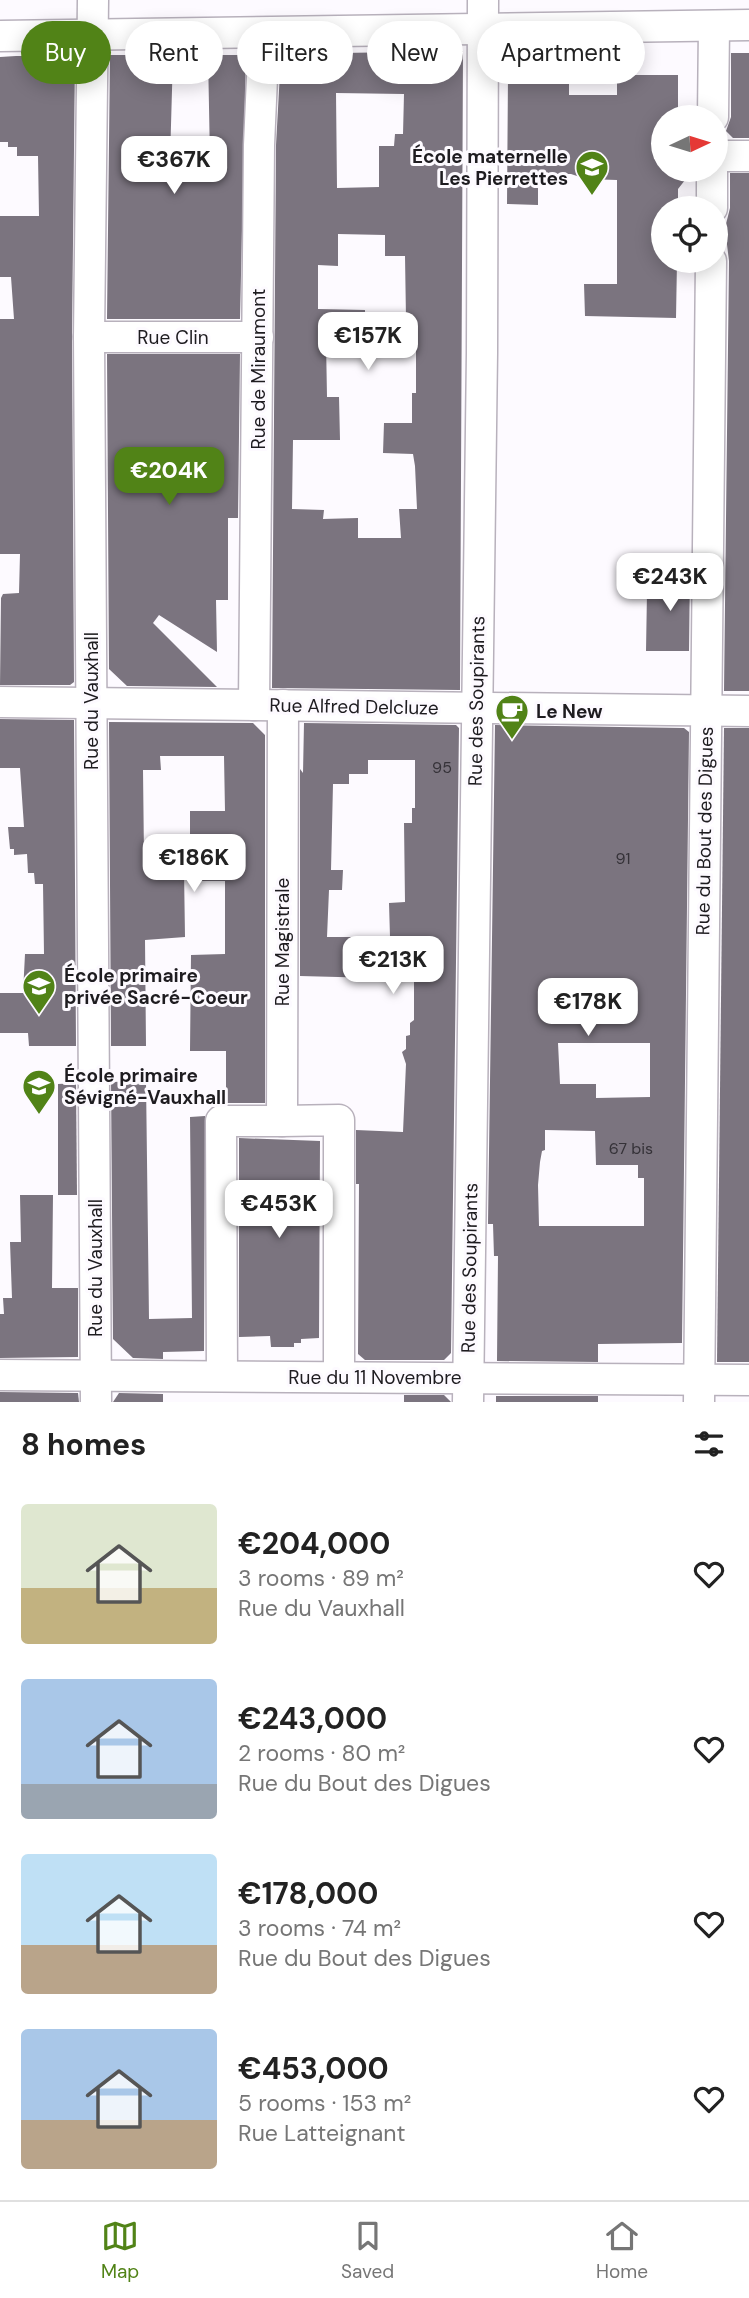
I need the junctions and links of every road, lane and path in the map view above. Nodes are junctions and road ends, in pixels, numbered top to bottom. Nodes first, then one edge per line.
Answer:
1 (93, 0) edge
2 (483, 0) edge
3 (93, 21) edge
4 (483, 21) edge
5 (749, 25) edge
6 (714, 26) junction
7 (645, 27) edge
8 (477, 30) edge
9 (353, 32) edge
10 (237, 33) edge
11 (111, 35) edge
12 (0, 36) edge
13 (21, 36) edge
14 (92, 84) edge
15 (262, 84) edge
16 (483, 84) edge
17 (713, 105) edge
18 (728, 156) edge
19 (749, 156) edge
20 (711, 273) edge
21 (89, 337) junction
22 (258, 337) junction
23 (0, 702) edge
24 (90, 704) junction
25 (269, 705) junction
26 (476, 708) junction
27 (705, 711) junction
28 (749, 711) edge
29 (282, 1121) junction
30 (0, 1374) edge
31 (222, 1376) junction
32 (339, 1377) junction
33 (749, 1380) edge
34 (96, 1389) edge
35 (468, 1390) edge
36 (698, 1391) edge

1 - 3 street, Rue du Vauxhall
2 - 4 street, Rue des Soupirants
5 - 6 street
6 - 7 street
6 - 17 street
8 - 9 street
10 - 11 street
12 - 13 street
14 - 21 street, Rue du Vauxhall
15 - 22 street, Rue de Miraumont
16 - 26 street, Rue des Soupirants
18 - 19 street
20 - 27 street, Rue du Bout des Digues
21 - 22 street, Rue Clin
21 - 24 street, Rue du Vauxhall
22 - 25 street, Rue de Miraumont
23 - 24 street, Rue Alfred Delcluze
24 - 25 street, Rue Alfred Delcluze
24 - 34 street, Rue du Vauxhall
25 - 26 street, Rue Alfred Delcluze
25 - 29 street, Rue Magistrale
26 - 27 street, Rue Alfred Delcluze
26 - 35 street, Rue des Soupirants
27 - 28 street, Rue Alfred Delcluze
27 - 36 street, Rue du Bout des Digues
29 - 31 street
29 - 32 street
30 - 34 street, Rue du 11 Novembre
31 - 32 street, Rue du 11 Novembre
31 - 34 street, Rue du 11 Novembre
32 - 35 street, Rue du 11 Novembre
33 - 36 street, Rue du 11 Novembre
35 - 36 street, Rue du 11 Novembre

